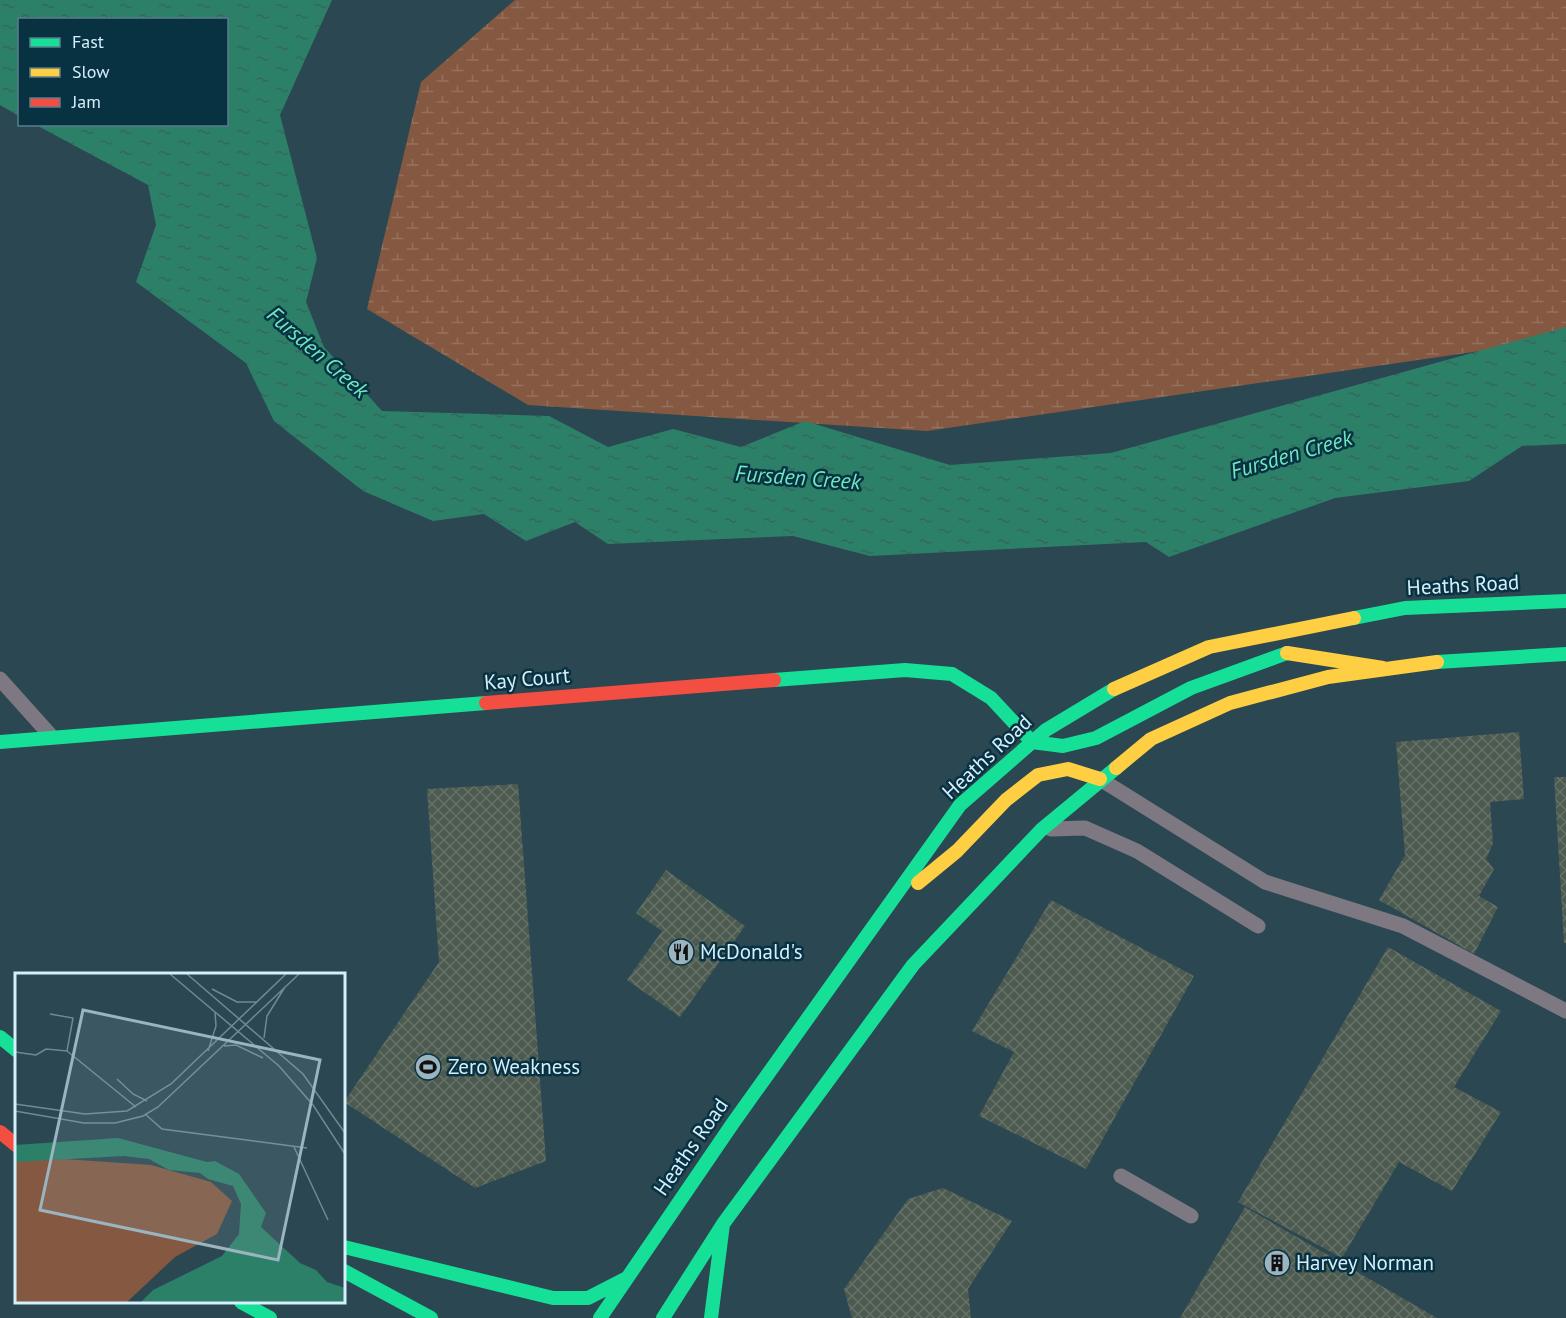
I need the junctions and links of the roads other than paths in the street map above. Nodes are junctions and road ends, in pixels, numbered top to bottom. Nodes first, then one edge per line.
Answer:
1 (1566, 601) edge
2 (1566, 654) edge
3 (1383, 668) junction
4 (0, 679) edge
5 (52, 738) junction
6 (0, 742) edge
7 (1032, 742) junction
8 (1100, 779) junction
9 (1041, 830) junction
10 (885, 911) junction
11 (1258, 926) dead end
12 (1566, 1011) edge
13 (0, 1037) edge
14 (15, 1049) edge
15 (0, 1132) edge
16 (15, 1144) edge
17 (1121, 1176) dead end
18 (1191, 1216) dead end
19 (723, 1224) junction
20 (345, 1247) edge
21 (345, 1272) edge
22 (627, 1278) junction
23 (243, 1303) edge
24 (270, 1318) edge
25 (431, 1318) edge
26 (600, 1318) edge
27 (663, 1318) edge
28 (711, 1318) edge

1 - 7 main road, Heaths Road
2 - 3 main road
3 - 7 main road
3 - 8 main road
4 - 5 lane
5 - 6 main road, Kay Court
5 - 7 main road, Kay Court
7 - 10 main road, Heaths Road
8 - 9 main road
8 - 10 main road
8 - 12 lane
9 - 11 lane
9 - 19 main road
10 - 22 main road, Heaths Road
13 - 14 main road
15 - 16 main road
17 - 18 lane
19 - 27 main road
19 - 28 main road
20 - 22 main road
21 - 25 main road
22 - 26 main road, Heaths Road
23 - 24 main road

